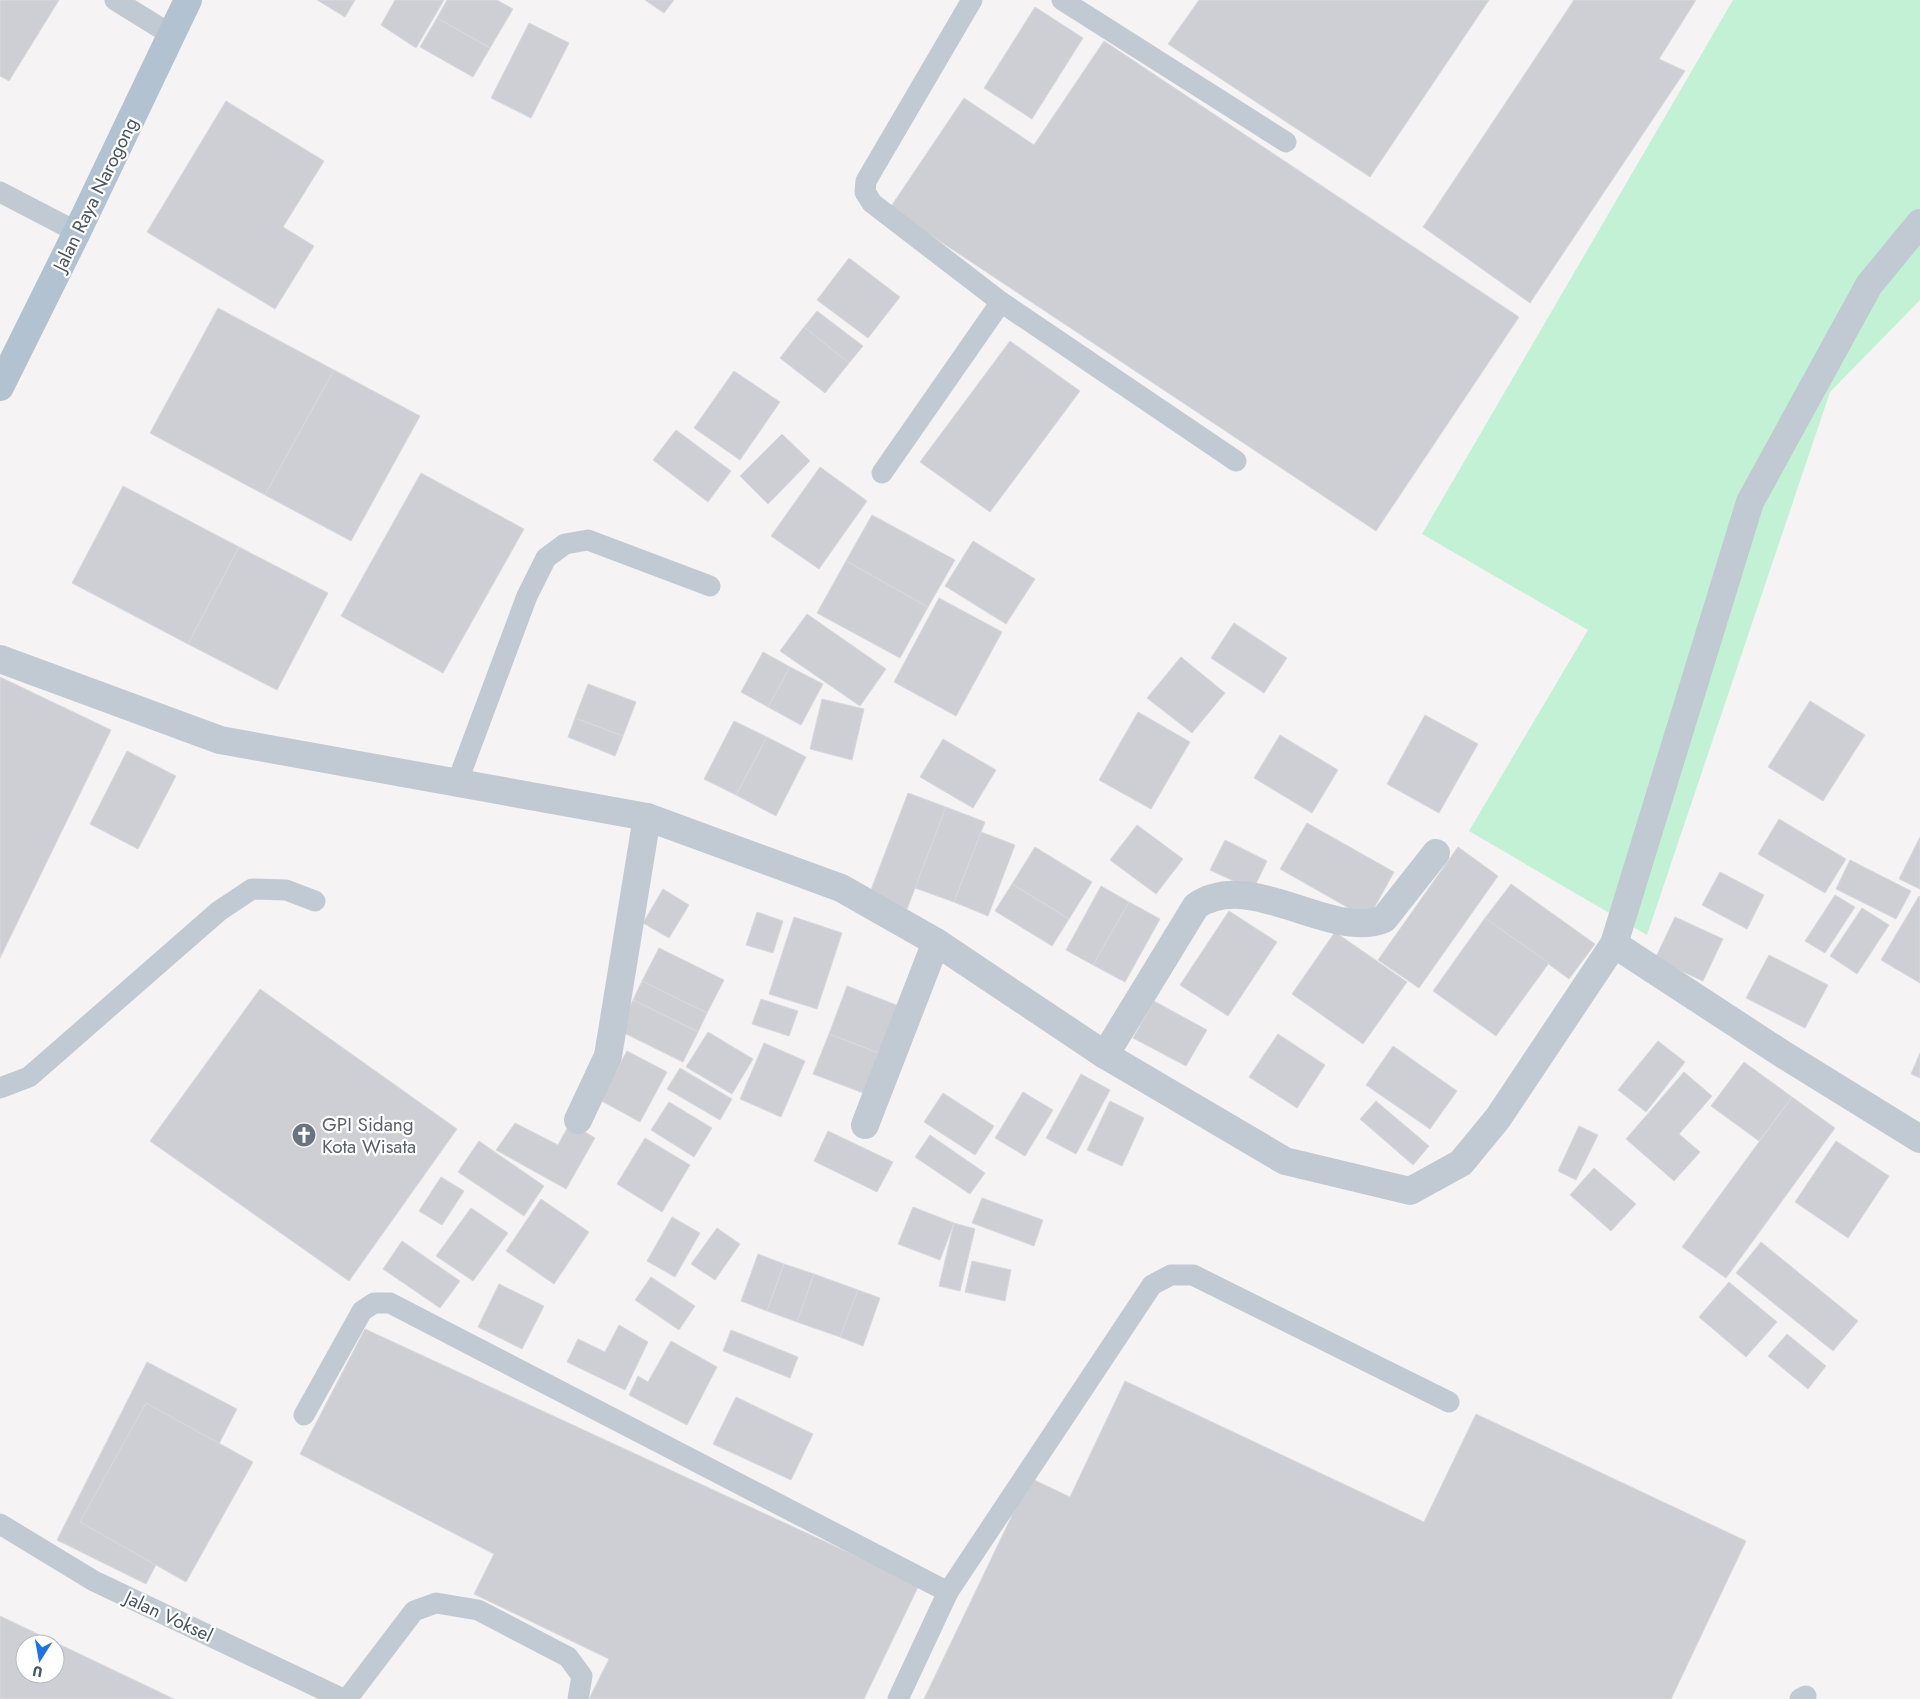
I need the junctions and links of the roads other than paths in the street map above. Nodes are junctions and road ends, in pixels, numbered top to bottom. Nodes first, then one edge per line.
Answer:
1 (114, 0) edge
2 (188, 0) edge
3 (972, 0) edge
4 (1062, 0) edge
5 (170, 34) junction
6 (1286, 142) dead end
7 (0, 192) edge
8 (1920, 223) edge
9 (77, 232) junction
10 (1001, 302) junction
11 (0, 387) edge
12 (1236, 461) dead end
13 (882, 473) dead end
14 (710, 586) dead end
15 (0, 659) edge
16 (457, 783) junction
17 (647, 817) junction
18 (1436, 853) dead end
19 (315, 901) dead end
20 (936, 942) junction
21 (1614, 944) junction
22 (1105, 1055) junction
23 (0, 1088) edge
24 (578, 1120) dead end
25 (865, 1125) dead end
26 (1920, 1139) edge
27 (1449, 1402) dead end
28 (304, 1415) dead end
29 (0, 1524) edge
30 (948, 1592) junction
31 (343, 1699) edge
32 (347, 1699) edge
33 (578, 1699) edge
34 (898, 1699) edge

1 - 5 lane
2 - 5 main road, Jalan Raya Narogong
3 - 10 lane
4 - 6 lane
5 - 9 main road, Jalan Raya Narogong
7 - 9 lane
8 - 21 street
9 - 11 main road, Jalan Raya Narogong
10 - 12 lane
10 - 13 lane
14 - 16 lane
15 - 16 street
16 - 17 street
17 - 20 street
17 - 24 street
18 - 22 street
19 - 23 lane
20 - 22 street
20 - 25 street
21 - 22 street
21 - 26 street
27 - 30 lane
28 - 30 lane
29 - 31 lane, Jalan Voksel
30 - 34 lane
32 - 33 lane

